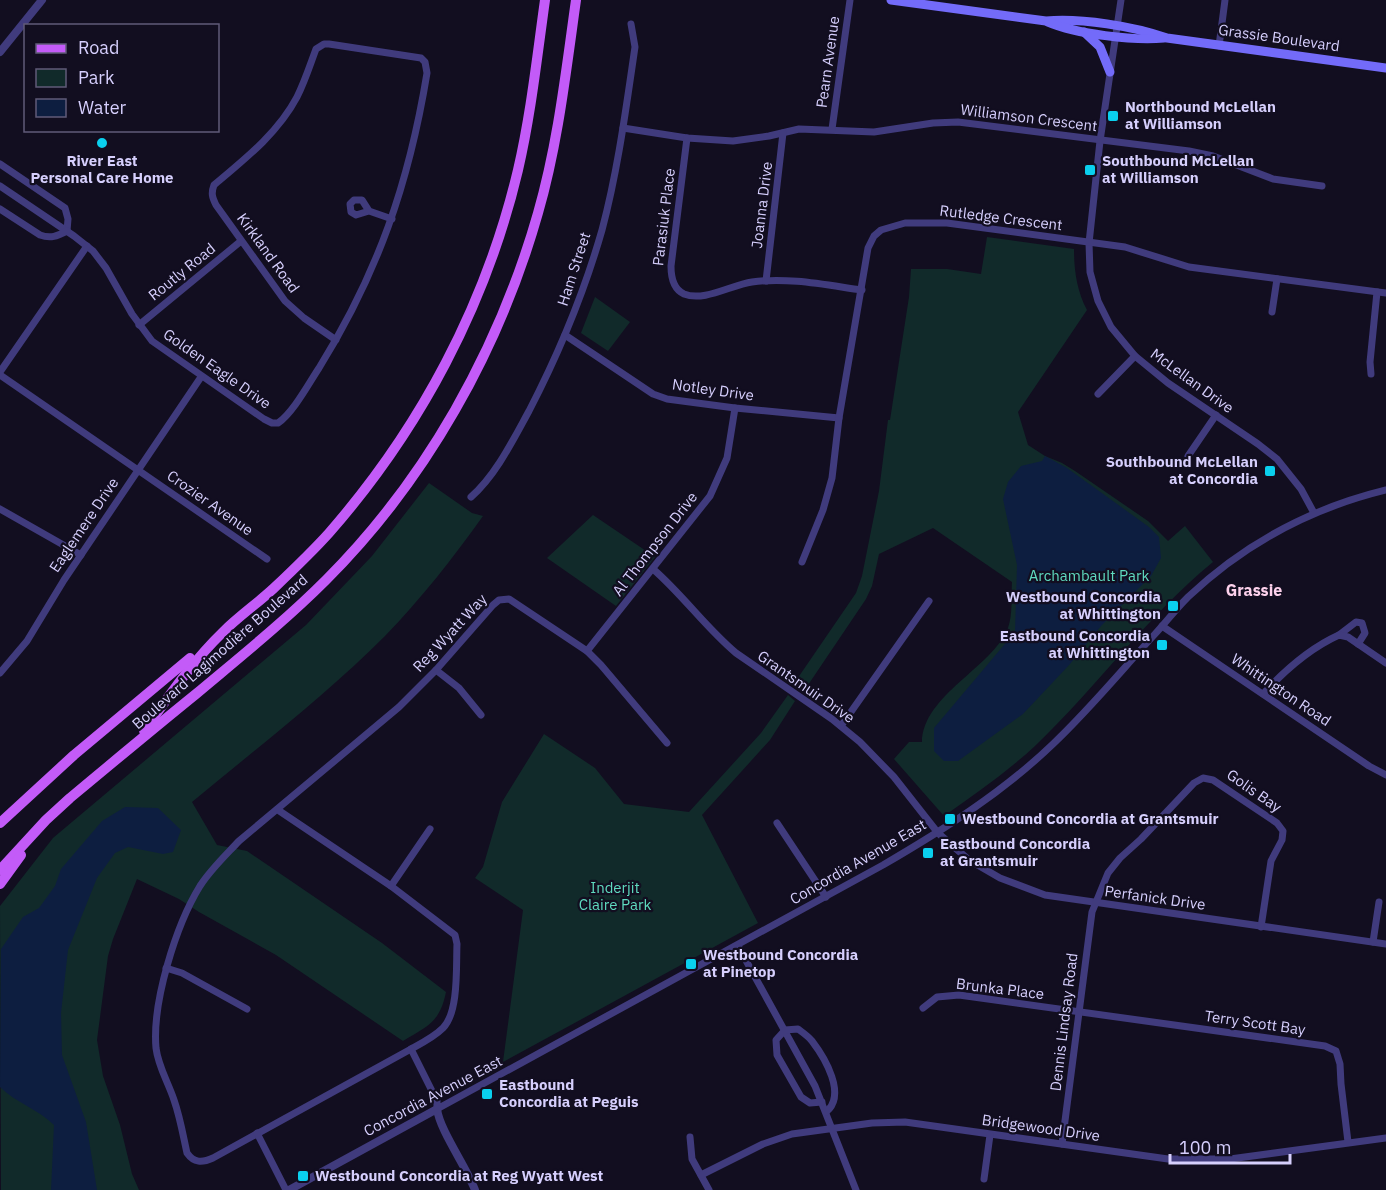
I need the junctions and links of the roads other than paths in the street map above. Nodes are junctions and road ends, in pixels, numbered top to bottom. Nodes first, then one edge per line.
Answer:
1 (42, 0) edge
2 (577, 0) edge
3 (850, 0) edge
4 (891, 0) edge
5 (1121, 0) edge
6 (1225, 0) edge
7 (544, 3) edge
8 (1046, 21) junction
9 (631, 24) dead end
10 (1117, 31) junction
11 (1084, 32) junction
12 (1219, 46) junction
13 (0, 52) edge
14 (1386, 68) edge
15 (1110, 72) junction
16 (623, 128) junction
17 (832, 129) junction
18 (783, 133) junction
19 (687, 138) junction
20 (1100, 141) junction
21 (0, 164) edge
22 (0, 186) edge
23 (1322, 186) dead end
24 (212, 197) joint
25 (0, 209) edge
26 (369, 211) dead end
27 (392, 219) junction
28 (67, 231) junction
29 (241, 241) junction
30 (1089, 243) junction
31 (87, 246) junction
32 (1277, 279) junction
33 (766, 281) junction
34 (862, 290) junction
35 (1377, 292) junction
36 (1386, 294) edge
37 (1272, 312) dead end
38 (139, 325) junction
39 (565, 335) junction
40 (336, 340) junction
41 (1135, 356) junction
42 (0, 374) edge
43 (1371, 374) dead end
44 (201, 377) junction
45 (1098, 394) dead end
46 (735, 408) junction
47 (1216, 416) junction
48 (839, 418) junction
49 (1188, 456) dead end
50 (138, 469) junction
51 (1386, 490) edge
52 (471, 497) dead end
53 (0, 510) edge
54 (1314, 513) junction
55 (81, 555) junction
56 (267, 559) dead end
57 (802, 562) dead end
58 (653, 569) junction
59 (929, 601) dead end
60 (1162, 626) junction
61 (223, 631) junction
62 (1339, 635) junction
63 (1358, 644) junction
64 (587, 651) junction
65 (1386, 663) edge
66 (436, 670) junction
67 (0, 673) edge
68 (1263, 694) junction
69 (481, 715) dead end
70 (841, 726) junction
71 (667, 743) dead end
72 (136, 744) junction
73 (1386, 775) edge
74 (278, 810) junction
75 (46, 820) junction
76 (0, 823) edge
77 (777, 823) dead end
78 (430, 829) dead end
79 (938, 833) junction
80 (0, 870) edge
81 (0, 884) edge
82 (391, 886) junction
83 (826, 897) junction
84 (1379, 902) dead end
85 (1095, 904) junction
86 (1261, 927) junction
87 (1373, 942) junction
88 (1386, 944) edge
89 (738, 946) junction
90 (166, 968) junction
91 (923, 1008) dead end
92 (247, 1009) dead end
93 (1078, 1012) junction
94 (785, 1030) junction
95 (411, 1049) junction
96 (822, 1102) junction
97 (437, 1109) junction
98 (826, 1112) junction
99 (833, 1130) junction
100 (257, 1133) junction
101 (990, 1135) junction
102 (690, 1137) dead end
103 (1386, 1138) edge
104 (1348, 1142) junction
105 (1062, 1144) junction
106 (701, 1175) junction
107 (984, 1179) dead end
108 (288, 1190) edge
109 (476, 1190) edge
110 (710, 1190) edge
111 (856, 1190) edge

1 - 13 street
2 - 72 main road, Boulevard Lagimodière Boulevard
3 - 17 street, Pearn Avenue
4 - 8 main road, Grassie Boulevard
5 - 10 street, McLellan Drive
6 - 12 street
7 - 61 main road, Boulevard Lagimodière Boulevard
8 - 10 main road, Grassie Boulevard
8 - 11 main road, Grassie Boulevard
9 - 16 street, Ham Street
10 - 11 main road, Grassie Boulevard
10 - 12 main road, Grassie Boulevard
10 - 15 street, McLellan Drive
11 - 15 main road
12 - 14 main road, Grassie Boulevard
15 - 20 street, McLellan Drive
16 - 19 street, Williamson Crescent
16 - 39 street, Ham Street
17 - 18 street, Williamson Crescent
17 - 20 street, Williamson Crescent
18 - 19 street, Williamson Crescent
18 - 33 street, Joanna Drive
19 - 33 street, Parasiuk Place
20 - 23 street, Williamson Crescent
20 - 30 street, McLellan Drive
21 - 28 street
22 - 28 street, Golden Eagle Drive
24 - 27 street, Golden Eagle Drive
24 - 29 street, Kirkland Road
25 - 28 street
26 - 27 street
27 - 40 street, Golden Eagle Drive
28 - 31 street, Golden Eagle Drive
29 - 38 street, Routly Road
29 - 40 street, Kirkland Road
30 - 32 street, Rutledge Crescent
30 - 34 street, Rutledge Crescent
30 - 41 street, McLellan Drive
31 - 38 street, Golden Eagle Drive
31 - 42 street, Eaglemere Drive
32 - 35 street, Rutledge Crescent
32 - 37 street
33 - 34 street, Parasiuk Place
34 - 48 street, Rutledge Crescent
35 - 36 street, Rutledge Crescent
35 - 43 street
38 - 44 street, Golden Eagle Drive
39 - 46 street, Notley Drive
39 - 52 street, Ham Street
40 - 44 street, Golden Eagle Drive
41 - 45 street
41 - 47 street, McLellan Drive
42 - 50 street, Eaglemere Drive
44 - 50 street
46 - 48 street, Notley Drive
46 - 58 street, Al Thompson Drive
47 - 49 street
47 - 54 street, McLellan Drive
48 - 57 street, Rutledge Crescent
50 - 55 street, Eaglemere Drive
50 - 56 street, Crozier Avenue
51 - 54 street, Concordia Avenue East
53 - 55 street
54 - 60 street, Concordia Avenue East
55 - 67 street, Eaglemere Drive
58 - 64 street, Al Thompson Drive
58 - 70 street, Grantsmuir Drive
59 - 70 street
60 - 68 street, Whittington Road
60 - 79 street, Concordia Avenue East
61 - 72 main road, Boulevard Lagimodière Boulevard
61 - 76 main road
62 - 63 street
62 - 63 street
62 - 68 street
63 - 65 street
64 - 66 street, Reg Wyatt Way
64 - 71 street, Reg Wyatt Way
66 - 69 street
66 - 74 street, Reg Wyatt Way
68 - 73 street, Whittington Road
70 - 79 street, Grantsmuir Drive
72 - 75 main road, Boulevard Lagimodière Boulevard
74 - 82 street, Reg Wyatt Way
74 - 90 street, Reg Wyatt Way
75 - 80 main road, Boulevard Lagimodière Boulevard
75 - 81 main road
77 - 83 street
78 - 82 street
79 - 83 street, Concordia Avenue East
79 - 85 street, Perfanick Drive
82 - 95 street, Reg Wyatt Way
83 - 89 street, Concordia Avenue East
84 - 87 street
85 - 86 street, Perfanick Drive
85 - 86 street, Golis Bay
85 - 93 street, Dennis Lindsay Road
86 - 87 street, Perfanick Drive
87 - 88 street, Perfanick Drive
89 - 94 street
89 - 97 street, Concordia Avenue East
90 - 92 street
90 - 100 street, Reg Wyatt Way
91 - 93 street, Brunka Place
93 - 104 street, Terry Scott Bay
93 - 105 street, Dennis Lindsay Road
94 - 96 street
94 - 96 street
94 - 98 street
95 - 97 street
95 - 100 street, Reg Wyatt Way
96 - 98 street
97 - 108 street, Concordia Avenue East
97 - 109 street
98 - 99 street
99 - 101 street, Bridgewood Drive
99 - 106 street, Bridgewood Drive
99 - 111 street
100 - 108 street
101 - 105 street, Bridgewood Drive
101 - 107 street
102 - 106 street
103 - 104 street, Bridgewood Drive
104 - 105 street, Bridgewood Drive
106 - 110 street

